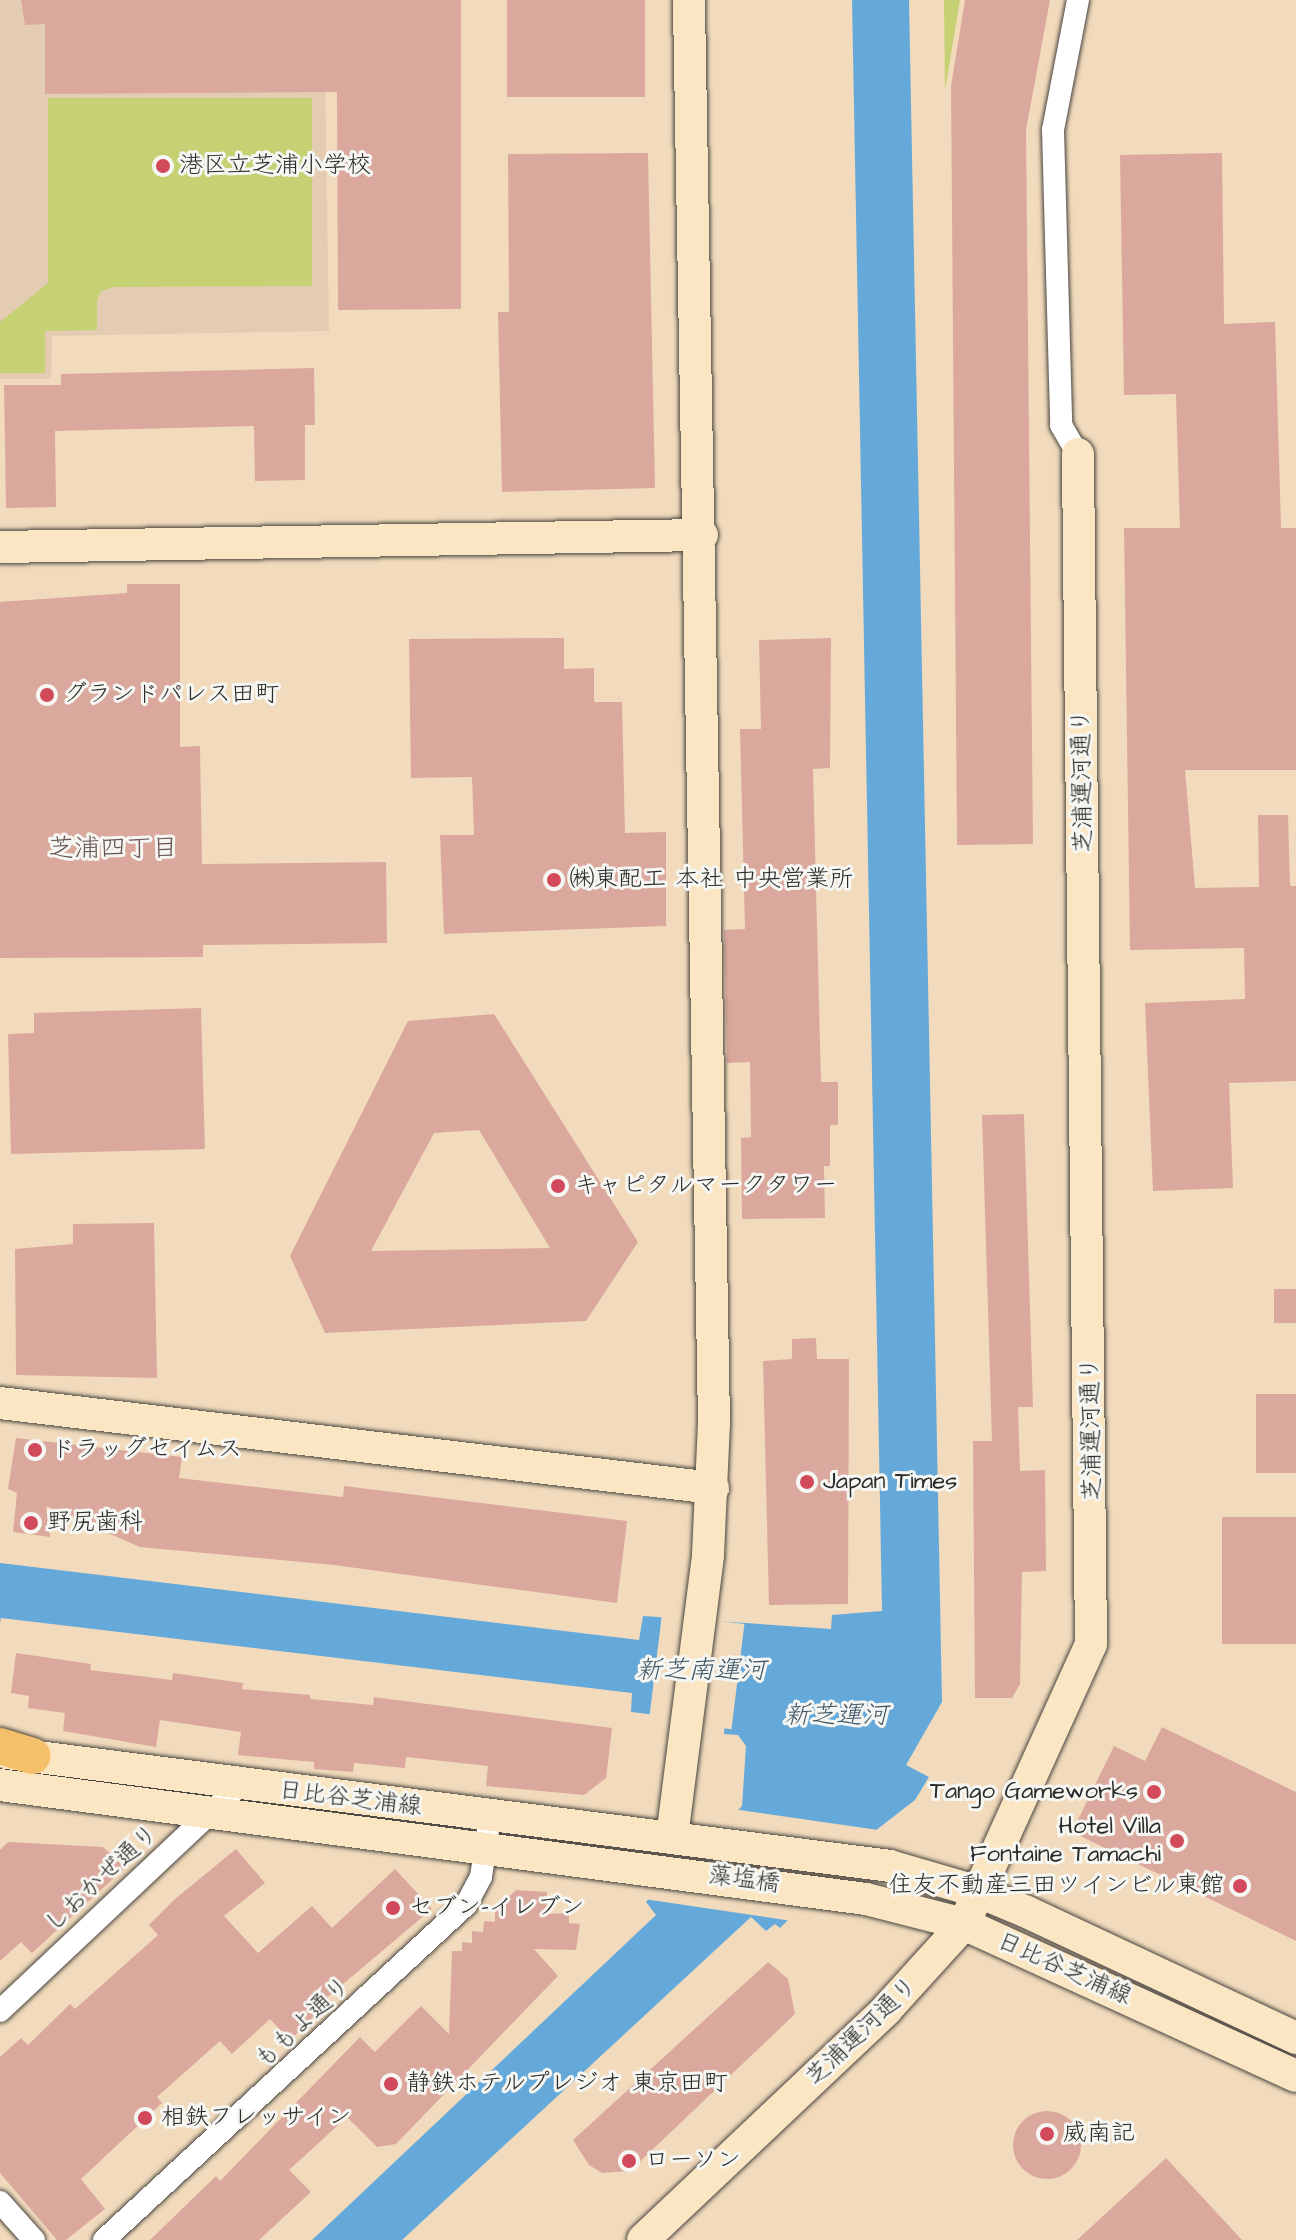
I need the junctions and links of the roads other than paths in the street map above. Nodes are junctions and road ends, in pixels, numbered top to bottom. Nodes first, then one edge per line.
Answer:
1 (689, 0) edge
2 (1078, 0) edge
3 (1078, 454) joint
4 (702, 535) junction
5 (0, 547) edge
6 (0, 1403) edge
7 (713, 1488) junction
8 (11, 1752) edge
9 (0, 1785) edge
10 (240, 1785) junction
11 (210, 1813) junction
12 (488, 1831) junction
13 (686, 1839) junction
14 (857, 1859) joint
15 (666, 1869) joint
16 (822, 1890) joint
17 (979, 1892) junction
18 (964, 1924) junction
19 (0, 2011) edge
20 (1296, 2038) edge
21 (1296, 2076) edge
22 (0, 2202) edge
23 (34, 2240) edge
24 (104, 2240) edge
25 (643, 2240) edge

1 - 4 street
2 - 3 street
3 - 17 street, 芝浦運河通り
4 - 5 street
4 - 7 street
6 - 7 street
7 - 13 street
8 - 10 street, 日比谷芝浦線
9 - 11 street, 日比谷芝浦線
10 - 11 street, しおかぜ通り
10 - 12 street, 日比谷芝浦線
11 - 12 street, 日比谷芝浦線
11 - 19 street, しおかぜ通り
12 - 13 street, 日比谷芝浦線
12 - 15 street, 日比谷芝浦線
12 - 24 street, ももよ通り
13 - 14 street, 藻塩橋
14 - 17 street, 日比谷芝浦線
15 - 16 street, 藻塩橋
16 - 18 street, 日比谷芝浦線
17 - 18 street, 芝浦運河通り
17 - 20 street, 日比谷芝浦線
18 - 21 street, 日比谷芝浦線
18 - 25 street, 芝浦運河通り
22 - 23 street

